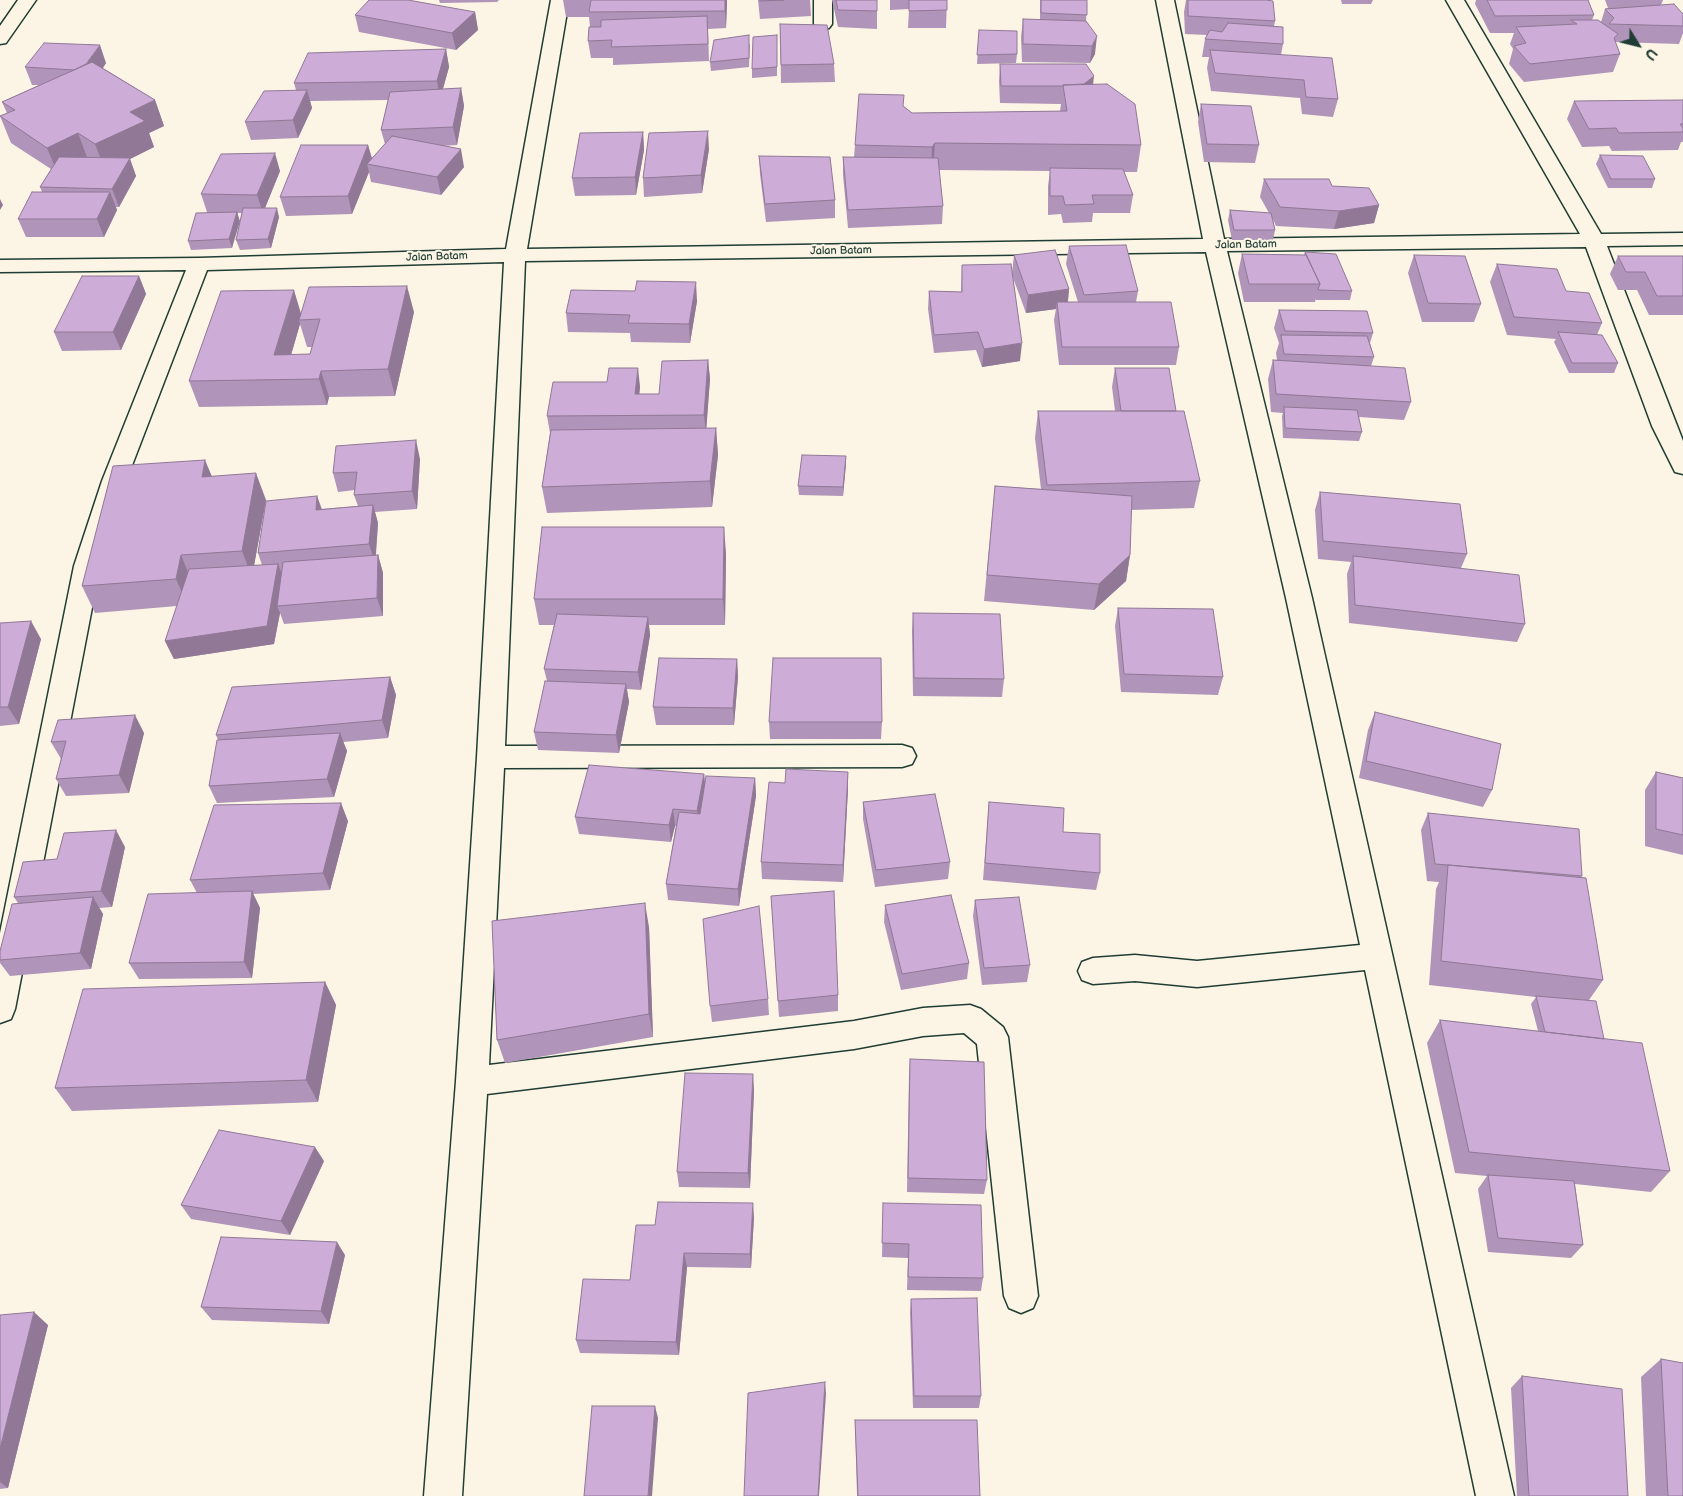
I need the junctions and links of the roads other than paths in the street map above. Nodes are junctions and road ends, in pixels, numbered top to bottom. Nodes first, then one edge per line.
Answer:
1 (27, 0) edge
2 (560, 0) edge
3 (823, 0) edge
4 (1165, 0) edge
5 (1454, 0) edge
6 (823, 24) edge
7 (0, 38) edge
8 (1683, 239) edge
9 (1594, 240) junction
10 (1215, 245) junction
11 (515, 255) junction
12 (198, 264) junction
13 (0, 266) edge
14 (1674, 425) edge
15 (1683, 466) edge
16 (902, 756) dead end
17 (491, 757) junction
18 (1377, 956) junction
19 (1093, 971) dead end
20 (0, 1009) edge
21 (472, 1081) junction
22 (1021, 1296) dead end
23 (443, 1496) edge
24 (1495, 1496) edge

1 - 7 street
2 - 11 street
3 - 6 street
4 - 10 street
5 - 9 street
8 - 9 street, Jalan Batam
9 - 10 street, Jalan Batam
9 - 14 street
10 - 11 street, Jalan Batam
10 - 18 street
11 - 12 street, Jalan Batam
11 - 17 street
12 - 13 street, Jalan Batam
12 - 20 street
14 - 15 street
16 - 17 street
17 - 21 street
18 - 19 street
18 - 24 street
21 - 22 street
21 - 23 street

